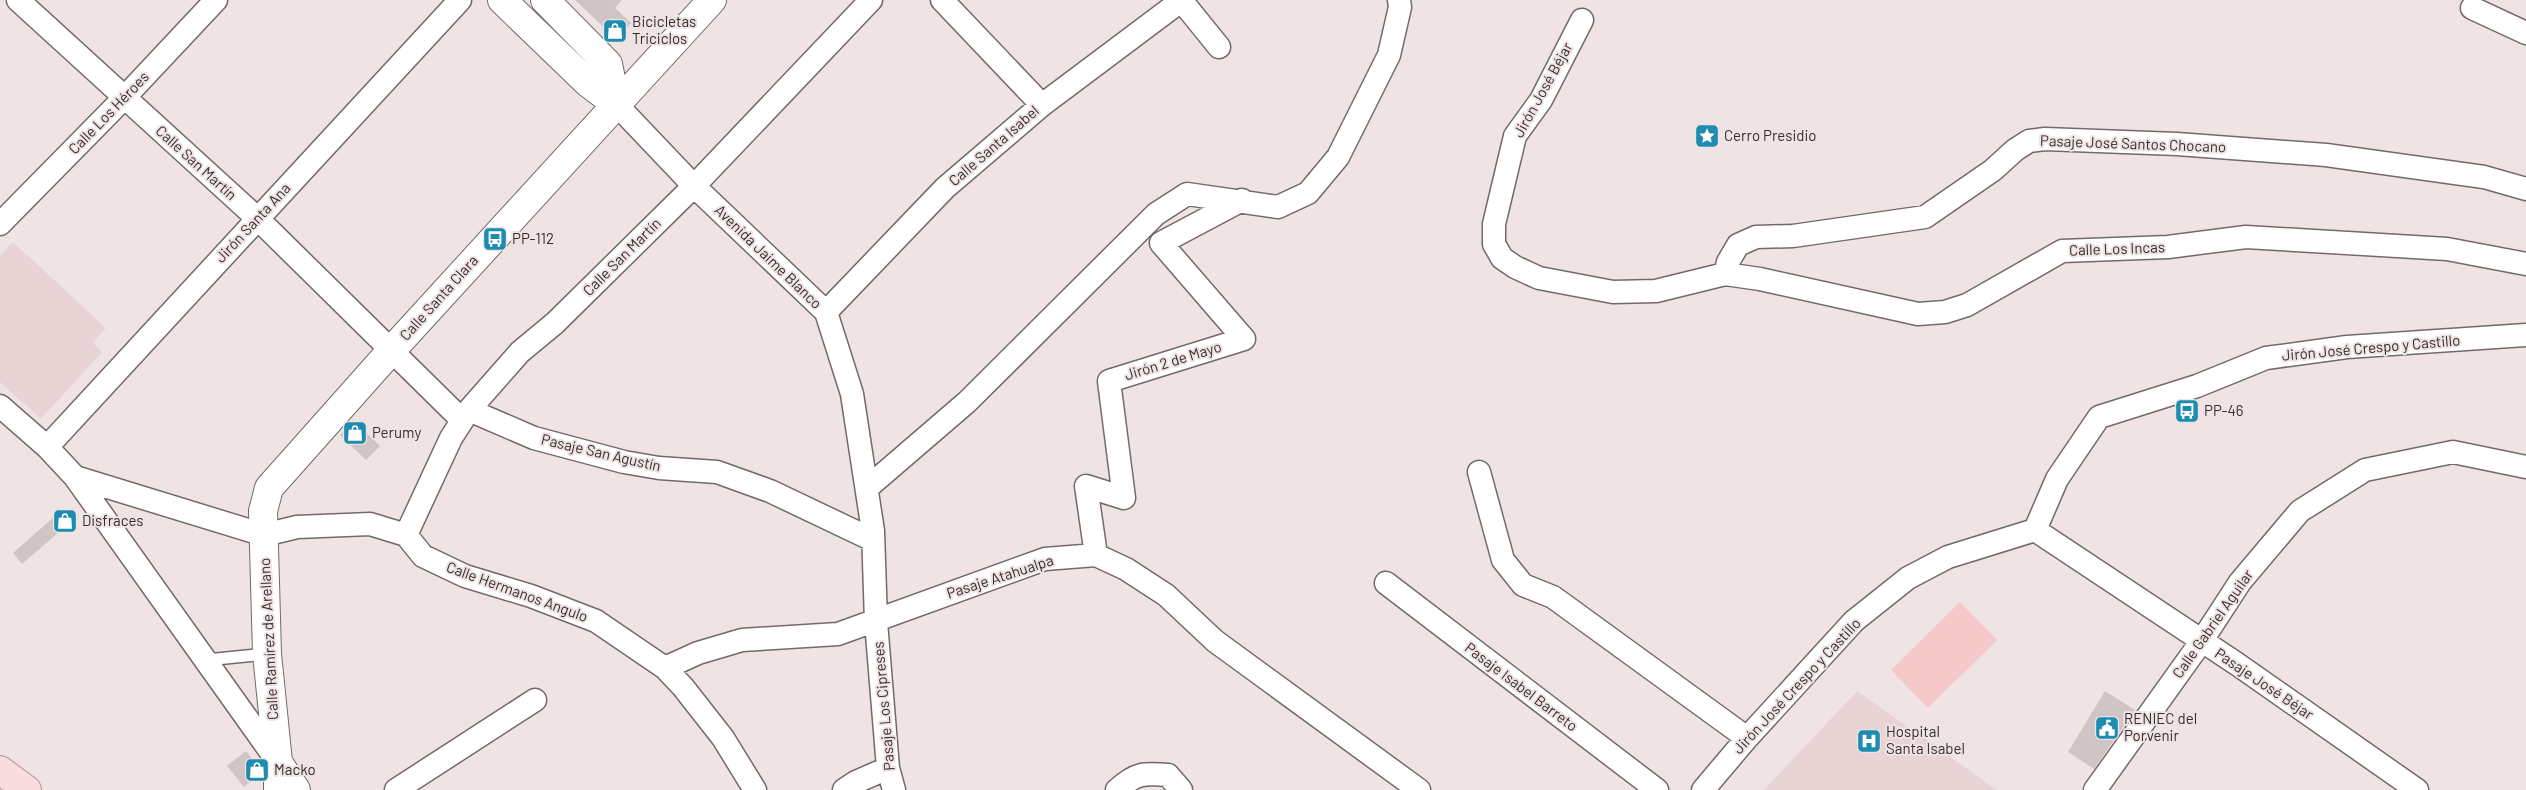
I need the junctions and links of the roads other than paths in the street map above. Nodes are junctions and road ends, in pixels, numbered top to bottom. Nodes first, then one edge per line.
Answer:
1 (18, 0) edge
2 (216, 0) edge
3 (460, 0) edge
4 (502, 0) edge
5 (544, 0) edge
6 (712, 0) edge
7 (871, 0) edge
8 (942, 0) edge
9 (1182, 0) edge
10 (1399, 0) edge
11 (2472, 8) dead end
12 (1582, 20) dead end
13 (2526, 33) edge
14 (1219, 47) dead end
15 (124, 98) junction
16 (616, 104) junction
17 (1042, 105) junction
18 (694, 186) junction
19 (2526, 189) edge
20 (1242, 200) junction
21 (257, 218) junction
22 (0, 224) edge
23 (2526, 264) edge
24 (1725, 274) junction
25 (826, 312) junction
26 (2526, 335) edge
27 (390, 352) junction
28 (0, 406) edge
29 (466, 415) junction
30 (47, 447) junction
31 (2526, 468) edge
32 (1479, 472) dead end
33 (75, 477) junction
34 (269, 488) joint
35 (867, 488) junction
36 (2035, 530) junction
37 (264, 535) junction
38 (406, 535) junction
39 (873, 540) junction
40 (1096, 555) junction
41 (1386, 583) dead end
42 (876, 622) junction
43 (2201, 642) junction
44 (267, 654) junction
45 (206, 660) junction
46 (665, 668) junction
47 (535, 700) dead end
48 (1747, 738) junction
49 (278, 762) junction
50 (888, 768) junction
51 (0, 770) edge
52 (1174, 782) edge
53 (27, 790) edge
54 (278, 790) edge
55 (296, 790) edge
56 (396, 790) edge
57 (755, 790) edge
58 (844, 790) edge
59 (894, 790) edge
60 (1117, 790) edge
61 (1419, 790) edge
62 (1657, 790) edge
63 (1703, 790) edge
64 (2095, 790) edge
65 (2417, 790) edge

1 - 15 street, Calle San Martín
2 - 15 street, Calle Los Héroes
3 - 21 street, Jirón Santa Ana
4 - 16 main road, Avenida Jaime Blanco
5 - 16 main road
6 - 16 main road, Calle Santa Clara
7 - 18 street, Calle San Martín
8 - 17 street
9 - 14 street
9 - 17 street, Calle Santa Isabel
10 - 20 street
11 - 13 street
12 - 24 street, Jirón José Béjar
15 - 21 street, Calle San Martín
15 - 22 street, Calle Los Héroes
16 - 18 street, Avenida Jaime Blanco
16 - 27 main road, Calle Santa Clara
17 - 25 street, Calle Santa Isabel
18 - 25 street, Avenida Jaime Blanco
18 - 29 street, Calle San Martín
19 - 24 street, Pasaje José Santos Chocano
20 - 35 street
20 - 40 street, Jirón 2 de Mayo
21 - 27 street, Calle San Martín
21 - 30 street, Jirón Santa Ana
23 - 24 street, Calle Los Incas
25 - 35 street, Avenida Jaime Blanco
26 - 36 street, Jirón José Crespo y Castillo
27 - 29 street, Pasaje San Agustín
27 - 34 main road, Calle Santa Clara
28 - 30 street
29 - 38 street, Calle San Martín
29 - 39 street, Pasaje San Agustín
30 - 33 street
31 - 43 street, Calle Gabriel Aguilar
32 - 48 street
33 - 37 street
33 - 45 street
34 - 37 main road, Calle Ramírez de Arellano
35 - 39 street, Avenida Jaime Blanco
36 - 43 street, Pasaje José Béjar
36 - 48 street, Jirón José Crespo y Castillo
37 - 38 street
37 - 44 main road, Calle Ramírez de Arellano
38 - 46 street, Calle Hermanos Angulo
39 - 42 street, Avenida Jaime Blanco
40 - 42 street, Pasaje Atahualpa
40 - 61 street
41 - 62 street, Pasaje Isabel Barreto
42 - 46 street, Pasaje Atahualpa
42 - 50 street, Pasaje Los Cipreses
43 - 64 street, Calle Gabriel Aguilar
43 - 65 street, Pasaje José Béjar
44 - 45 lane
44 - 49 main road, Calle Ramírez de Arellano
45 - 49 street
46 - 57 street, Calle Hermanos Angulo
47 - 56 street
48 - 63 street, Jirón José Crespo y Castillo
49 - 54 main road, Calle Ramírez de Arellano
49 - 55 main road
50 - 58 street
50 - 59 street, Pasaje Los Cipreses
51 - 53 main road
52 - 60 street

